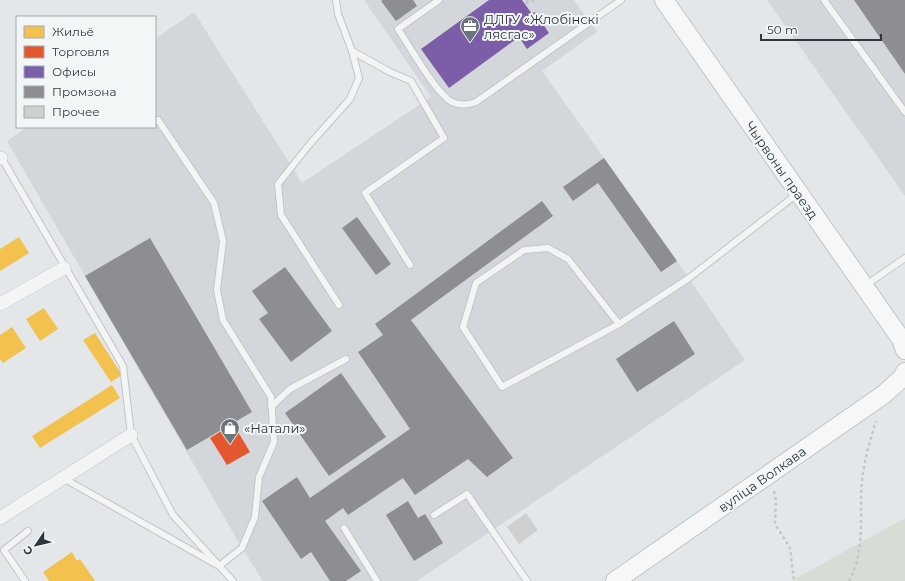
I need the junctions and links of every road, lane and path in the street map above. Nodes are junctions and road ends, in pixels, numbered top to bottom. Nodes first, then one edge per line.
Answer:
1 (336, 0) edge
2 (440, 0) edge
3 (528, 0) edge
4 (534, 0) edge
5 (621, 0) edge
6 (664, 0) edge
7 (824, 0) edge
8 (352, 51) junction
9 (905, 112) edge
10 (158, 120) dead end
11 (0, 157) edge
12 (798, 192) junction
13 (905, 258) edge
14 (410, 265) dead end
15 (64, 268) junction
16 (864, 286) junction
17 (0, 304) edge
18 (339, 306) dead end
19 (619, 324) junction
20 (904, 343) edge
21 (346, 359) dead end
22 (905, 372) edge
23 (883, 395) junction
24 (271, 408) junction
25 (131, 435) junction
26 (770, 473) junction
27 (63, 478) junction
28 (434, 516) dead end
29 (0, 518) edge
30 (344, 528) dead end
31 (28, 531) dead end
32 (219, 566) junction
33 (25, 581) edge
34 (233, 581) edge
35 (378, 581) edge
36 (527, 581) edge
37 (615, 581) edge
38 (794, 581) edge
39 (849, 581) edge

1 - 8 lane
2 - 5 lane
3 - 4 path
6 - 12 street, Чырвоны праезд
7 - 9 lane
8 - 14 lane
8 - 18 lane
10 - 24 lane
11 - 15 lane
12 - 16 street, Чырвоны праезд
12 - 19 lane
13 - 16 lane
15 - 17 street
15 - 25 lane
16 - 20 street, Чырвоны праезд
19 - 19 lane
21 - 24 lane
22 - 23 street, вуліца Волкава
23 - 26 street, вуліца Волкава
23 - 39 path
24 - 32 lane
25 - 27 street
25 - 32 lane
26 - 37 street, вуліца Волкава
26 - 38 path
27 - 29 street
27 - 32 lane
28 - 36 lane
30 - 35 lane
31 - 33 lane
32 - 34 lane

